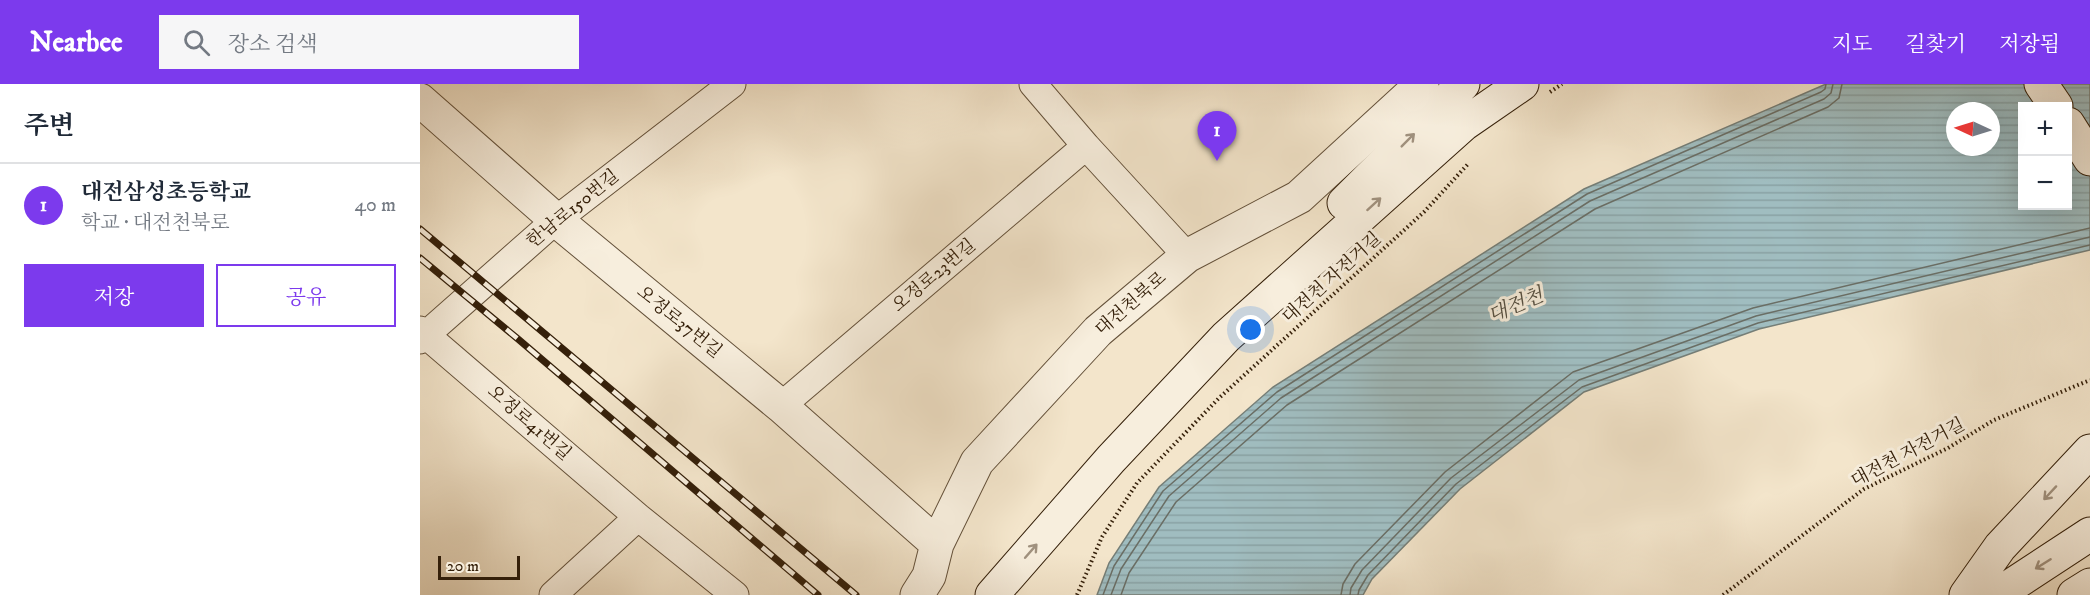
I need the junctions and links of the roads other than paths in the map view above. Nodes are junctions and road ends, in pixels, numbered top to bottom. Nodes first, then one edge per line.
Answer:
1 (732, 84) edge
2 (1033, 84) edge
3 (1422, 84) edge
4 (1463, 84) edge
5 (2041, 84) edge
6 (1533, 90) edge
7 (420, 100) edge
8 (2053, 102) edge
9 (2072, 132) edge
10 (1086, 146) junction
11 (2090, 159) edge
12 (556, 220) junction
13 (1187, 256) junction
14 (422, 335) edge
15 (781, 406) junction
16 (2090, 451) edge
17 (1111, 459) junction
18 (638, 517) junction
19 (2090, 534) edge
20 (937, 544) junction
21 (2090, 585) edge
22 (553, 595) edge
23 (735, 595) edge
24 (917, 595) edge
25 (992, 595) edge
26 (1966, 595) edge
27 (1997, 595) edge
28 (2074, 595) edge

1 - 12 street, 한남로150번길
2 - 10 street
3 - 13 main road, 대전천북로
17 -> 4 main road
5 - 8 main road
17 -> 6 main road
7 - 12 main road, 오정로37번길
9 - 11 main road
10 - 13 street
10 - 15 street, 오정로23번길
12 - 14 street, 한남로150번길
12 - 15 main road, 오정로37번길
13 - 20 main road, 대전천북로
14 - 18 street, 오정로41번길
15 - 20 main road, 오정로37번길
16 -> 26 main road
25 -> 17 main road
18 - 22 street
18 - 23 street, 오정로41번길
19 -> 27 main road
20 - 24 main road, 대전천북로
21 - 28 main road

